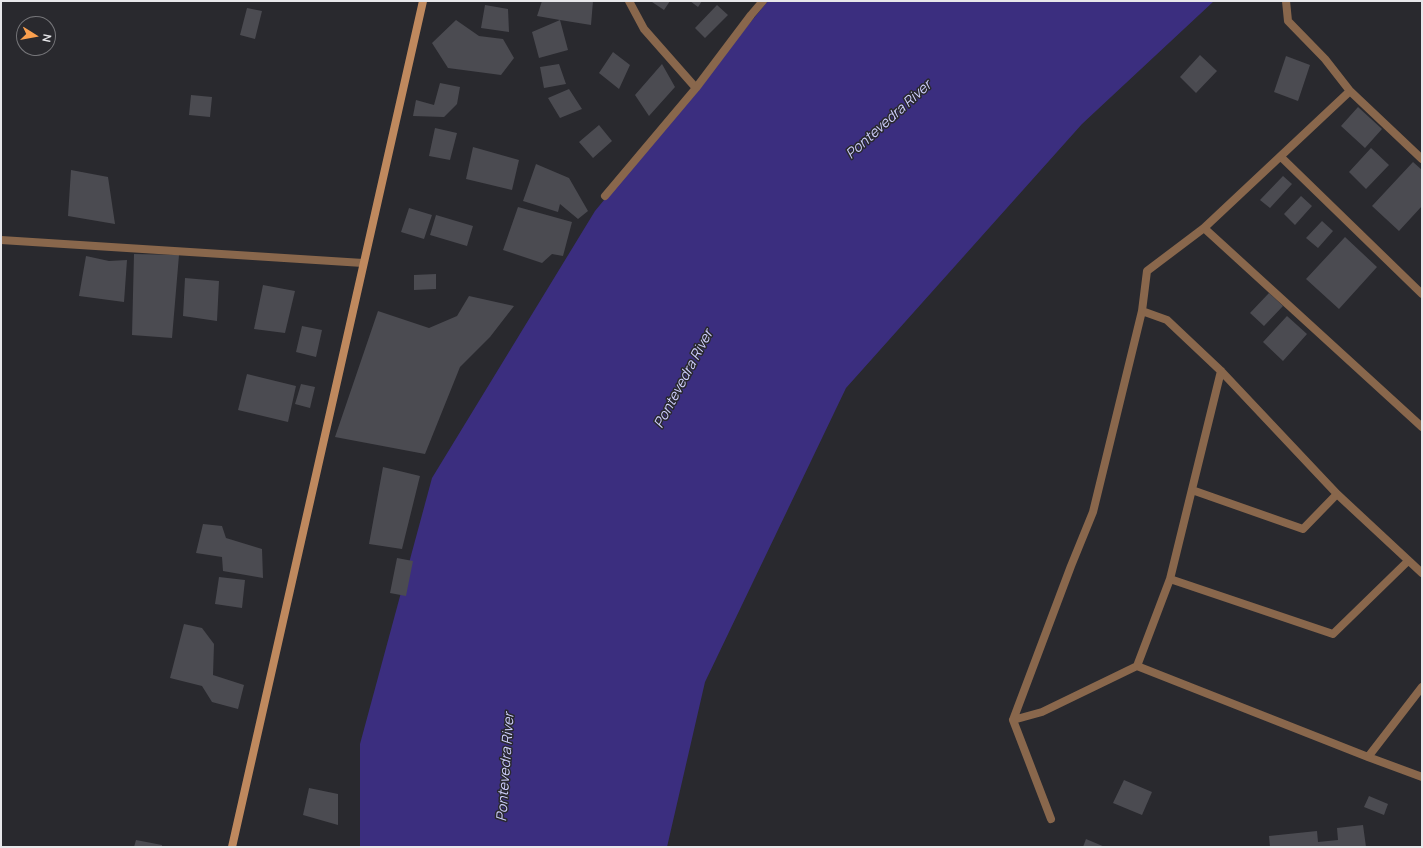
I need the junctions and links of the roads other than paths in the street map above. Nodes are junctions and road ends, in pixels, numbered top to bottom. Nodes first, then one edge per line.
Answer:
1 (423, 1) edge
2 (629, 1) edge
3 (763, 1) edge
4 (1286, 1) edge
5 (696, 88) junction
6 (1350, 91) junction
7 (1281, 157) junction
8 (1422, 159) edge
9 (606, 196) dead end
10 (1204, 228) junction
11 (1, 240) edge
12 (363, 263) junction
13 (1422, 294) edge
14 (1142, 311) junction
15 (1221, 371) junction
16 (1422, 427) edge
17 (1192, 490) junction
18 (1337, 494) junction
19 (1408, 561) junction
20 (1422, 573) edge
21 (1170, 579) junction
22 (1138, 666) junction
23 (1422, 687) edge
24 (1013, 720) junction
25 (1368, 757) junction
26 (1422, 777) edge
27 (1051, 819) dead end
28 (232, 847) edge

1 - 12 main road
2 - 5 street
3 - 5 street
4 - 6 street
5 - 9 street
6 - 7 street
6 - 8 street
7 - 10 street
7 - 13 street
10 - 14 street
10 - 16 street
11 - 12 street
12 - 28 main road
14 - 15 street
14 - 24 street
15 - 17 street
15 - 18 street
17 - 18 street
17 - 21 street
18 - 19 street
19 - 20 street
19 - 21 street
21 - 22 street
22 - 24 street
22 - 25 street
23 - 25 street
24 - 27 street
25 - 26 street

